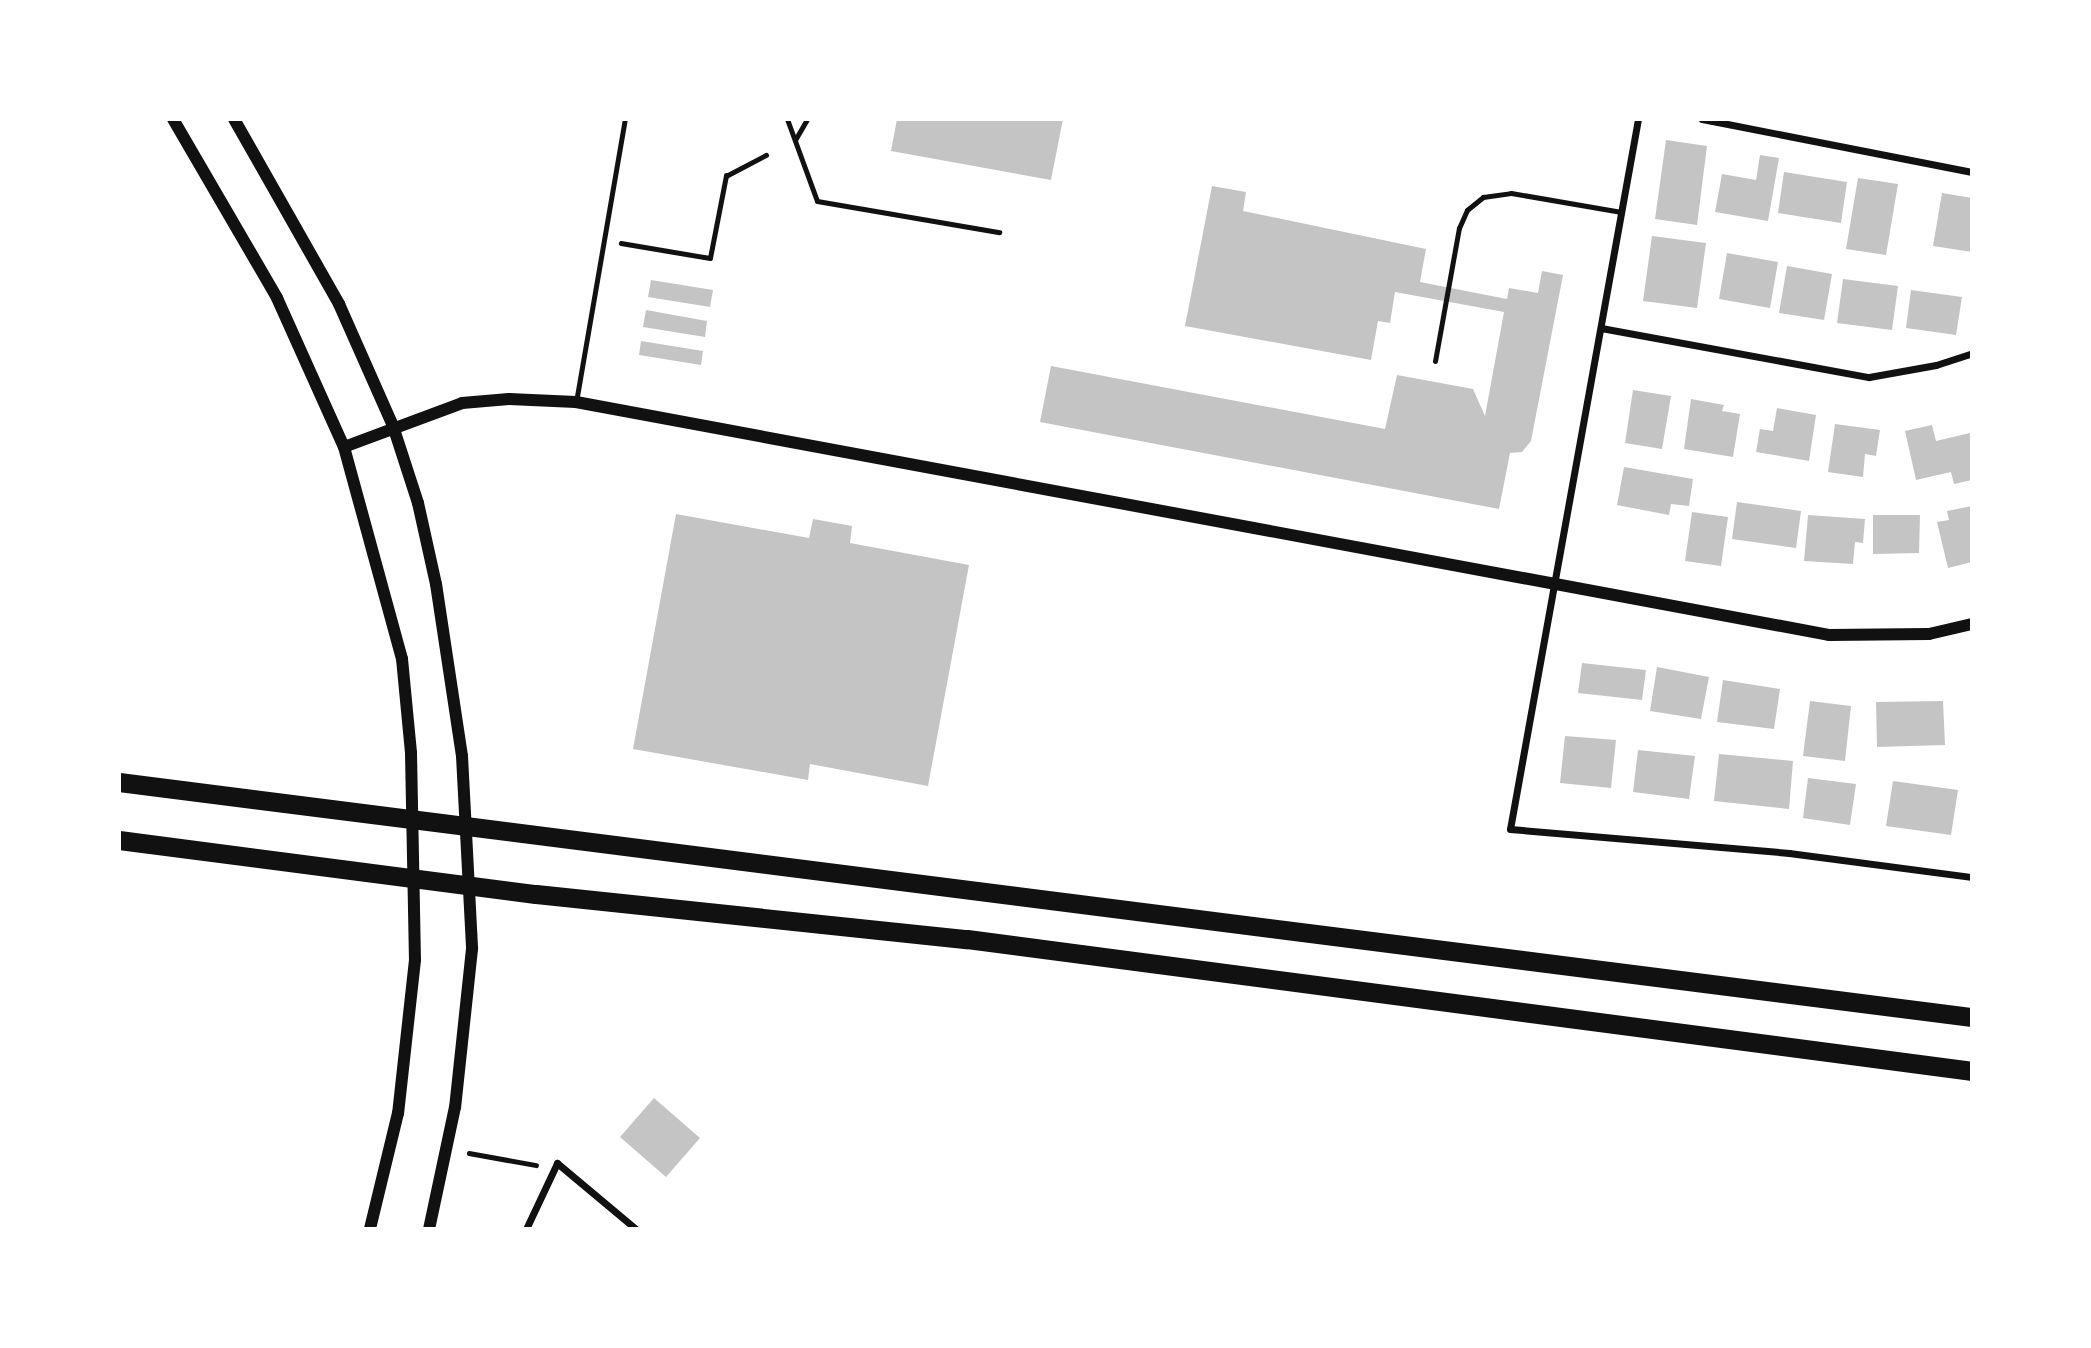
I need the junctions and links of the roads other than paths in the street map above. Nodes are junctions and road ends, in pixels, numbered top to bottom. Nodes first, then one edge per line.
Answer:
1 (173, 119) edge
2 (234, 119) edge
3 (625, 119) edge
4 (787, 119) edge
5 (807, 119) edge
6 (1638, 119) edge
7 (1702, 119) edge
8 (795, 140) junction
9 (1972, 172) edge
10 (1621, 212) junction
11 (999, 232) dead end
12 (1601, 328) junction
13 (1972, 353) edge
14 (1435, 361) dead end
15 (576, 402) junction
16 (393, 426) junction
17 (344, 447) junction
18 (1556, 583) junction
19 (1972, 624) edge
20 (119, 782) edge
21 (414, 818) junction
22 (467, 824) junction
23 (119, 840) edge
24 (416, 877) junction
25 (1972, 877) edge
26 (469, 883) junction
27 (1972, 1017) edge
28 (1972, 1071) edge
29 (370, 1229) edge
30 (429, 1229) edge
31 (526, 1229) edge
32 (636, 1229) edge

1 - 17 street
2 - 16 street
3 - 15 lane
4 - 8 lane
5 - 8 lane
6 - 10 street
7 - 9 street
8 - 11 lane
10 - 12 street
10 - 14 lane
12 - 13 street
12 - 18 street
15 - 16 street
15 - 18 street
16 - 17 street
16 - 22 street
17 - 21 street
18 - 19 street
18 - 25 street
20 - 21 highway
21 - 22 highway
21 - 24 street
22 - 26 street
22 - 27 highway
23 - 24 highway
24 - 26 highway
24 - 29 street
26 - 28 highway
26 - 30 street
31 - 32 street

